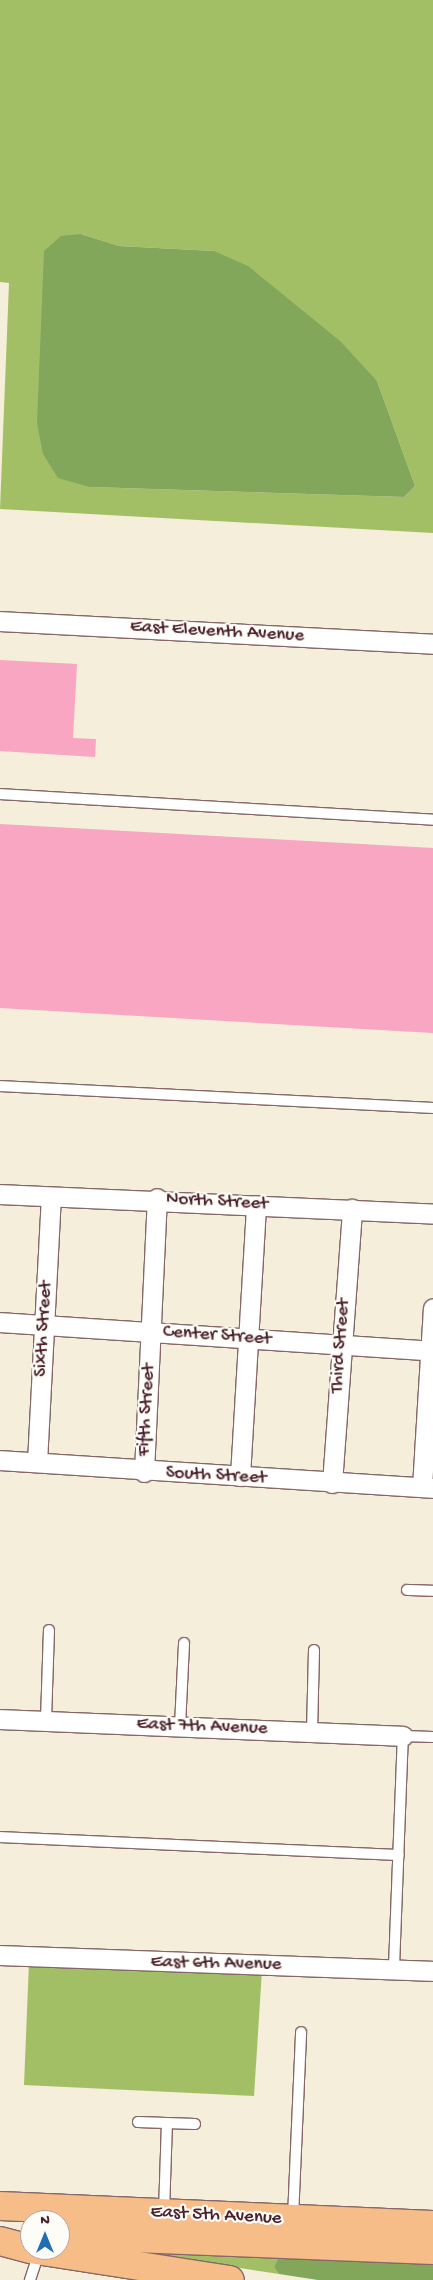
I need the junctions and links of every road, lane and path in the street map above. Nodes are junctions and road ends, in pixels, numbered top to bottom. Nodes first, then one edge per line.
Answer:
1 (0, 621) edge
2 (433, 644) edge
3 (0, 794) edge
4 (433, 820) edge
5 (0, 1086) edge
6 (433, 1108) edge
7 (0, 1194) edge
8 (51, 1197) junction
9 (157, 1198) junction
10 (256, 1205) junction
11 (352, 1209) junction
12 (433, 1214) edge
13 (433, 1308) edge
14 (0, 1322) edge
15 (45, 1325) junction
16 (152, 1332) junction
17 (248, 1338) junction
18 (341, 1344) junction
19 (432, 1351) edge
20 (0, 1460) edge
21 (37, 1462) junction
22 (144, 1472) junction
23 (240, 1476) junction
24 (332, 1483) junction
25 (428, 1488) edge
26 (407, 1590) dead end
27 (433, 1592) edge
28 (49, 1630) dead end
29 (184, 1643) dead end
30 (314, 1650) dead end
31 (0, 1719) edge
32 (46, 1720) junction
33 (180, 1726) junction
34 (312, 1732) junction
35 (403, 1736) junction
36 (433, 1737) edge
37 (0, 1837) edge
38 (398, 1855) junction
39 (0, 1955) edge
40 (394, 1967) junction
41 (433, 1971) edge
42 (301, 2032) dead end
43 (138, 2122) dead end
44 (167, 2123) junction
45 (195, 2124) dead end
46 (0, 2206) edge
47 (164, 2213) junction
48 (433, 2225) edge
49 (0, 2231) edge
50 (293, 2232) junction
51 (20, 2237) edge
52 (0, 2241) edge
53 (20, 2242) edge
54 (70, 2242) edge
55 (433, 2250) edge
56 (70, 2252) edge
57 (35, 2260) edge
58 (30, 2280) edge
59 (230, 2280) edge

1 - 2 street, East Eleventh Avenue
3 - 4 lane
5 - 6 lane
7 - 8 street, North Street
8 - 9 street, North Street
8 - 15 street, Sixth Street
9 - 10 street, North Street
9 - 16 street, Fifth Street
10 - 11 street, North Street
10 - 17 street
11 - 12 street, North Street
11 - 18 street, Third Street
13 - 19 street
14 - 15 street, Center Street
15 - 16 street, Center Street
15 - 21 street, Sixth Street
16 - 17 street, Center Street
16 - 22 street, Fifth Street
17 - 18 street, Center Street
17 - 23 street
18 - 19 street, Center Street
18 - 24 street, Third Street
19 - 25 street
20 - 21 street, South Street
21 - 22 street, South Street
22 - 23 street, South Street
23 - 24 street, South Street
24 - 25 street, South Street
26 - 27 lane
28 - 32 lane
29 - 33 lane
30 - 34 lane
31 - 32 street, East 7th Avenue
32 - 33 street, East 7th Avenue
33 - 34 street, East 7th Avenue
34 - 35 street, East 7th Avenue
35 - 36 lane
35 - 38 lane
37 - 38 lane
38 - 40 lane
39 - 40 street, East 6th Avenue
40 - 41 street, East 6th Avenue
42 - 50 lane
43 - 44 lane
44 - 45 lane
44 - 47 lane
46 - 47 main road, East 5th Avenue
47 - 50 main road, East 5th Avenue
48 - 50 main road, East 5th Avenue
49 - 51 main road, East 5th Avenue
50 - 54 main road, East 5th Avenue
50 - 55 main road, East 5th Avenue
52 - 53 main road
56 - 59 main road
57 - 58 lane

